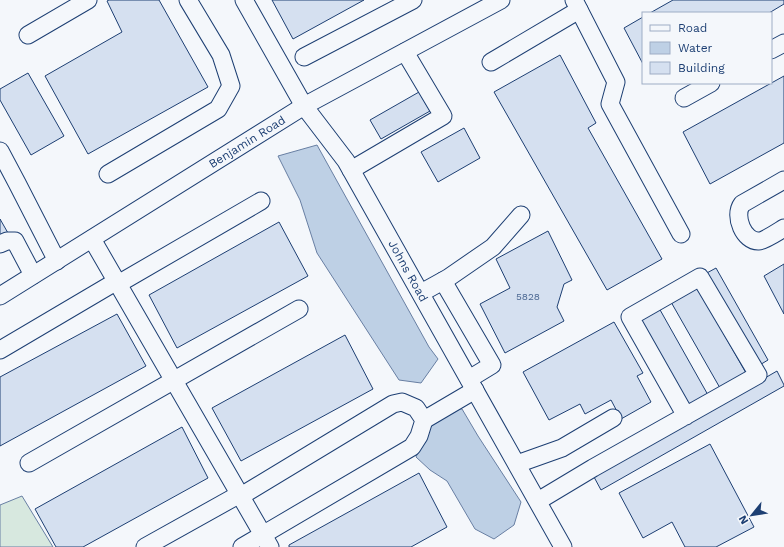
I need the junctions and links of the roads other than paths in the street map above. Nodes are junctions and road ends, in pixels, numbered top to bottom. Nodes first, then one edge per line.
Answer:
1 (88, 0) edge
2 (188, 0) edge
3 (244, 0) edge
4 (413, 0) edge
5 (500, 0) edge
6 (576, 5) edge
7 (28, 35) dead end
8 (784, 43) edge
9 (772, 49) edge
10 (405, 52) junction
11 (304, 57) dead end
12 (491, 62) dead end
13 (709, 84) edge
14 (684, 98) dead end
15 (304, 106) junction
16 (0, 151) edge
17 (351, 170) junction
18 (108, 174) dead end
19 (784, 180) edge
20 (261, 201) dead end
21 (521, 215) dead end
22 (784, 228) edge
23 (680, 234) dead end
24 (92, 239) junction
25 (0, 244) edge
26 (57, 261) junction
27 (33, 275) junction
28 (443, 281) junction
29 (117, 283) junction
30 (421, 293) junction
31 (0, 296) edge
32 (299, 310) dead end
33 (465, 319) junction
34 (443, 332) junction
35 (0, 350) edge
36 (174, 380) junction
37 (472, 384) junction
38 (686, 416) junction
39 (613, 418) dead end
40 (424, 420) junction
41 (29, 463) dead end
42 (517, 464) junction
43 (240, 495) junction
44 (538, 501) junction
45 (267, 541) edge
46 (145, 547) edge
47 (242, 547) edge
48 (562, 547) edge

1 - 7 street
2 - 18 street
3 - 15 street, Johns Road
4 - 11 street
5 - 10 street, Benjamin Road
6 - 12 street
6 - 23 street
8 - 9 street
10 - 15 street, Benjamin Road
10 - 17 street
13 - 14 street
15 - 17 street, Johns Road
15 - 24 street, Benjamin Road
16 - 26 street
17 - 30 street, Johns Road
19 - 22 street
20 - 29 street
21 - 28 street
24 - 26 street, Benjamin Road
24 - 29 street
25 - 27 street
26 - 27 street, Benjamin Road
27 - 31 street, Benjamin Road
28 - 30 street
28 - 33 street
29 - 35 street
29 - 36 street
30 - 34 street, Johns Road
32 - 36 street
33 - 34 street
33 - 37 street
34 - 37 street, Johns Road
36 - 41 street
36 - 43 street
37 - 40 street
37 - 42 street, Johns Road
38 - 38 street
38 - 44 street
39 - 42 street
40 - 43 street
40 - 45 street
42 - 44 street, Johns Road
43 - 45 street
43 - 46 street
44 - 48 street, Johns Road
45 - 47 street

